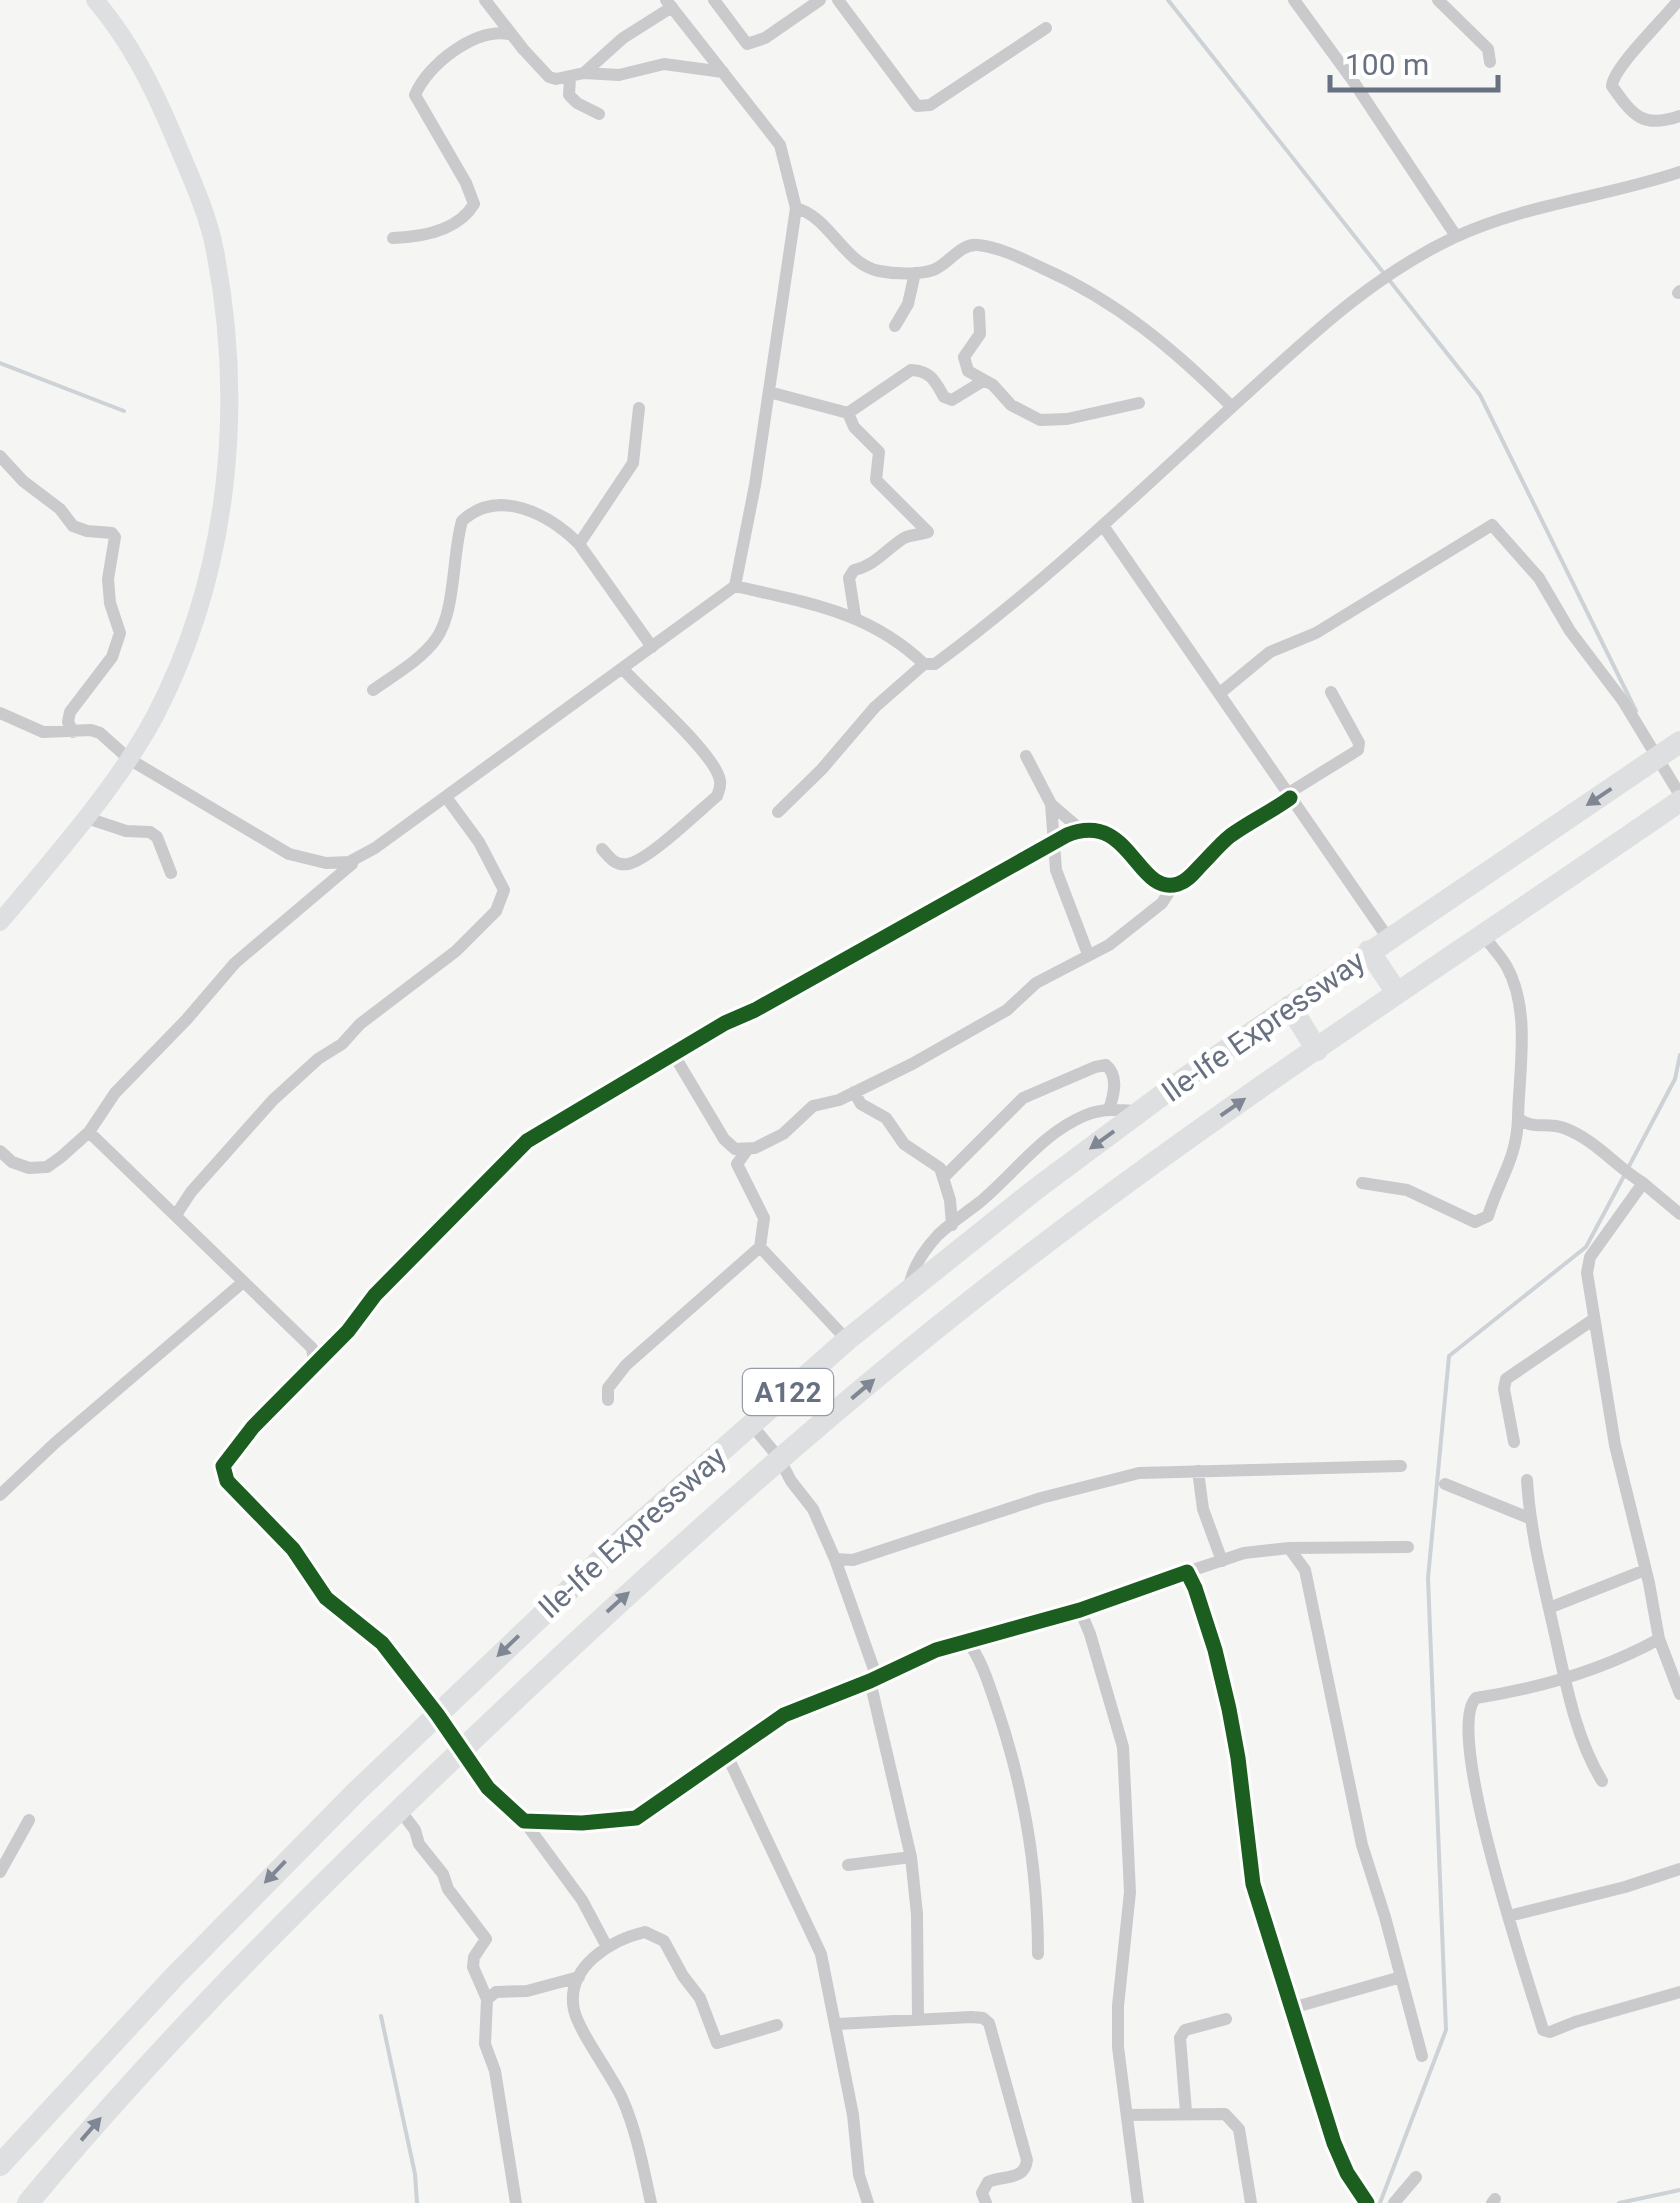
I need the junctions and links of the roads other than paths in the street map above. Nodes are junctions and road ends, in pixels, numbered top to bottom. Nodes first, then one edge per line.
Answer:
1 (95, 0) edge
2 (485, 0) edge
3 (714, 0) edge
4 (820, 0) edge
5 (838, 0) edge
6 (1294, 0) edge
7 (1438, 0) edge
8 (1676, 2) edge
9 (669, 4) edge
10 (1661, 23) junction
11 (1680, 23) edge
12 (1046, 28) dead end
13 (509, 34) junction
14 (1490, 62) dead end
15 (723, 72) junction
16 (577, 75) junction
17 (599, 114) dead end
18 (1680, 116) edge
19 (1680, 172) edge
20 (796, 208) junction
21 (1456, 236) junction
22 (393, 238) dead end
23 (915, 273) junction
24 (979, 312) dead end
25 (896, 326) dead end
26 (983, 381) junction
27 (769, 392) junction
28 (1139, 403) dead end
29 (1232, 407) junction
30 (639, 408) dead end
31 (848, 412) junction
32 (0, 456) edge
33 (1104, 526) junction
34 (579, 544) junction
35 (735, 586) junction
36 (855, 616) junction
37 (652, 648) junction
38 (924, 664) junction
39 (623, 668) junction
40 (373, 690) dead end
41 (1220, 692) junction
42 (1331, 692) dead end
43 (0, 713) edge
44 (73, 732) junction
45 (1680, 742) edge
46 (1026, 756) dead end
47 (129, 759) junction
48 (1656, 759) junction
49 (1288, 796) junction
50 (446, 797) junction
51 (1680, 798) edge
52 (1052, 804) junction
53 (778, 812) dead end
54 (84, 816) junction
55 (1081, 830) junction
56 (1055, 842) junction
57 (375, 848) junction
58 (602, 849) dead end
59 (172, 873) dead end
60 (1173, 886) junction
61 (0, 922) edge
62 (1482, 935) junction
63 (1378, 945) junction
64 (1088, 954) junction
65 (1397, 993) junction
66 (1290, 1006) junction
67 (1317, 1050) junction
68 (674, 1055) junction
69 (854, 1092) junction
70 (1109, 1109) junction
71 (1141, 1111) junction
72 (1518, 1118) junction
73 (89, 1132) junction
74 (747, 1150) junction
75 (0, 1151) edge
76 (944, 1177) junction
77 (1362, 1183) dead end
78 (1643, 1183) junction
79 (950, 1200) junction
80 (968, 1210) junction
81 (1680, 1214) edge
82 (176, 1215) junction
83 (952, 1225) junction
84 (760, 1247) junction
85 (242, 1283) junction
86 (908, 1288) junction
87 (1594, 1318) junction
88 (847, 1340) junction
89 (312, 1348) junction
90 (330, 1348) junction
91 (315, 1366) junction
92 (608, 1400) dead end
93 (751, 1424) junction
94 (1514, 1442) dead end
95 (779, 1458) junction
96 (1401, 1466) dead end
97 (1198, 1471) junction
98 (1527, 1480) dead end
99 (1445, 1484) dead end
100 (0, 1495) edge
101 (1529, 1518) junction
102 (1289, 1548) junction
103 (1408, 1548) dead end
104 (835, 1559) junction
105 (1222, 1561) junction
106 (1646, 1570) junction
107 (1186, 1572) junction
108 (1549, 1608) junction
109 (1080, 1610) junction
110 (1659, 1638) junction
111 (968, 1642) junction
112 (1565, 1678) junction
113 (874, 1679) junction
114 (1680, 1694) edge
115 (437, 1714) junction
116 (460, 1750) junction
117 (726, 1752) junction
118 (1602, 1781) dead end
119 (399, 1809) junction
120 (29, 1820) dead end
121 (524, 1822) junction
122 (911, 1857) junction
123 (848, 1865) dead end
124 (1680, 1868) edge
125 (0, 1872) edge
126 (1509, 1916) junction
127 (606, 1945) junction
128 (1038, 1954) dead end
129 (578, 1976) junction
130 (1401, 1977) junction
131 (1680, 1992) edge
132 (486, 1999) junction
133 (1292, 2008) junction
134 (918, 2018) junction
135 (1226, 2019) dead end
136 (837, 2024) junction
137 (777, 2026) dead end
138 (1422, 2056) dead end
139 (1186, 2112) junction
140 (1127, 2115) junction
141 (0, 2165) edge
142 (1416, 2177) dead end
143 (28, 2203) edge
144 (516, 2203) edge
145 (651, 2203) edge
146 (868, 2203) edge
147 (986, 2203) edge
148 (1138, 2203) edge
149 (1251, 2203) edge
150 (1366, 2203) edge
151 (1394, 2203) edge

1 - 47 street
2 - 13 street
3 - 4 street
5 - 12 street
6 - 21 street
7 - 14 street
8 - 10 street
9 - 15 street
9 - 16 street
10 - 11 street
10 - 18 street
13 - 16 street
13 - 22 street
15 - 16 street
15 - 20 street
16 - 17 street
19 - 21 street
20 - 23 street
20 - 27 street
21 - 29 street
23 - 25 street
23 - 29 street
24 - 26 street
26 - 28 street
26 - 31 street
27 - 31 street
27 - 35 street
29 - 33 street
30 - 34 street
31 - 36 street
32 - 44 street
33 - 38 street
33 - 41 street
34 - 37 street
34 - 40 street
35 - 36 street
35 - 37 street
36 - 38 street
37 - 39 street
38 - 53 street
39 - 50 street
39 - 58 street
41 - 48 street
41 - 49 street
42 - 49 street
43 - 44 street
44 - 47 street
45 - 48 highway, Ile-Ife Expressway / A122
46 - 52 street
47 - 54 street
47 - 57 street
48 - 51 street
48 -> 63 highway, Ile-Ife Expressway / A122
49 - 60 street
49 - 63 street
50 - 57 street
50 - 82 street
51 - 62 highway, Ile-Ife Expressway / A122
52 - 55 street
52 - 56 street
54 - 59 street
54 - 61 street
55 - 56 street
55 - 60 street
56 - 64 street
56 - 68 street
57 - 73 street
60 - 64 street
62 - 65 highway, Ile-Ife Expressway / A122
62 - 72 street
63 - 65 highway
63 - 66 highway, Ile-Ife Expressway / A122
64 - 69 street
65 - 67 highway, Ile-Ife Expressway / A122
66 - 67 highway
66 - 71 highway, Ile-Ife Expressway / A122
95 -> 67 highway, Ile-Ife Expressway / A122
68 - 74 street
68 - 90 street
69 - 74 street
69 - 76 street
70 - 71 street
70 - 76 street
70 - 80 street
71 -> 86 highway, Ile-Ife Expressway / A122
72 - 77 street
72 - 78 street
73 - 75 street
73 - 82 street
74 - 84 street
76 - 79 street
78 - 81 street
78 - 87 street
79 - 80 street
79 - 83 street
80 - 83 street
82 - 85 street
83 - 86 street
84 - 88 street
84 - 92 street
85 - 89 street
85 - 100 street
86 - 88 highway, Ile-Ife Expressway / A122
87 - 94 street
87 - 106 street
88 - 93 highway, Ile-Ife Expressway / A122
89 - 90 street
89 - 91 street
90 - 91 street
91 - 115 street
93 - 95 street
93 -> 115 highway, Ile-Ife Expressway / A122
95 - 104 street
116 -> 95 highway, Ile-Ife Expressway / A122
96 - 97 street
97 - 104 street
97 - 105 street
98 - 101 street
99 - 101 street
101 - 108 street
102 - 103 street
102 - 105 street
102 - 130 street
104 - 113 street
105 - 107 street
106 - 108 street
106 - 110 street
107 - 109 street
107 - 133 street
108 - 112 street
109 - 111 street
109 - 140 street
110 - 112 street
110 - 114 street
111 - 113 street
111 - 128 street
112 - 118 street
112 - 126 street
113 - 117 street
113 - 122 street
115 - 116 street
115 -> 141 highway, Ile-Ife Expressway / A122
116 - 119 highway, Ile-Ife Expressway / A122
116 - 121 street
117 - 121 street
117 - 136 street
119 - 132 street
143 -> 119 highway, Ile-Ife Expressway / A122
120 - 125 street
121 - 127 street
122 - 123 street
122 - 134 street
124 - 126 street
126 - 131 street
127 - 129 street
127 - 137 street
129 - 132 street
129 - 145 street
130 - 133 street
130 - 138 street
132 - 144 street
133 - 150 street
134 - 136 street
134 - 147 street
135 - 139 street
136 - 146 street
139 - 140 street
139 - 149 street
140 - 148 street
142 - 151 street

